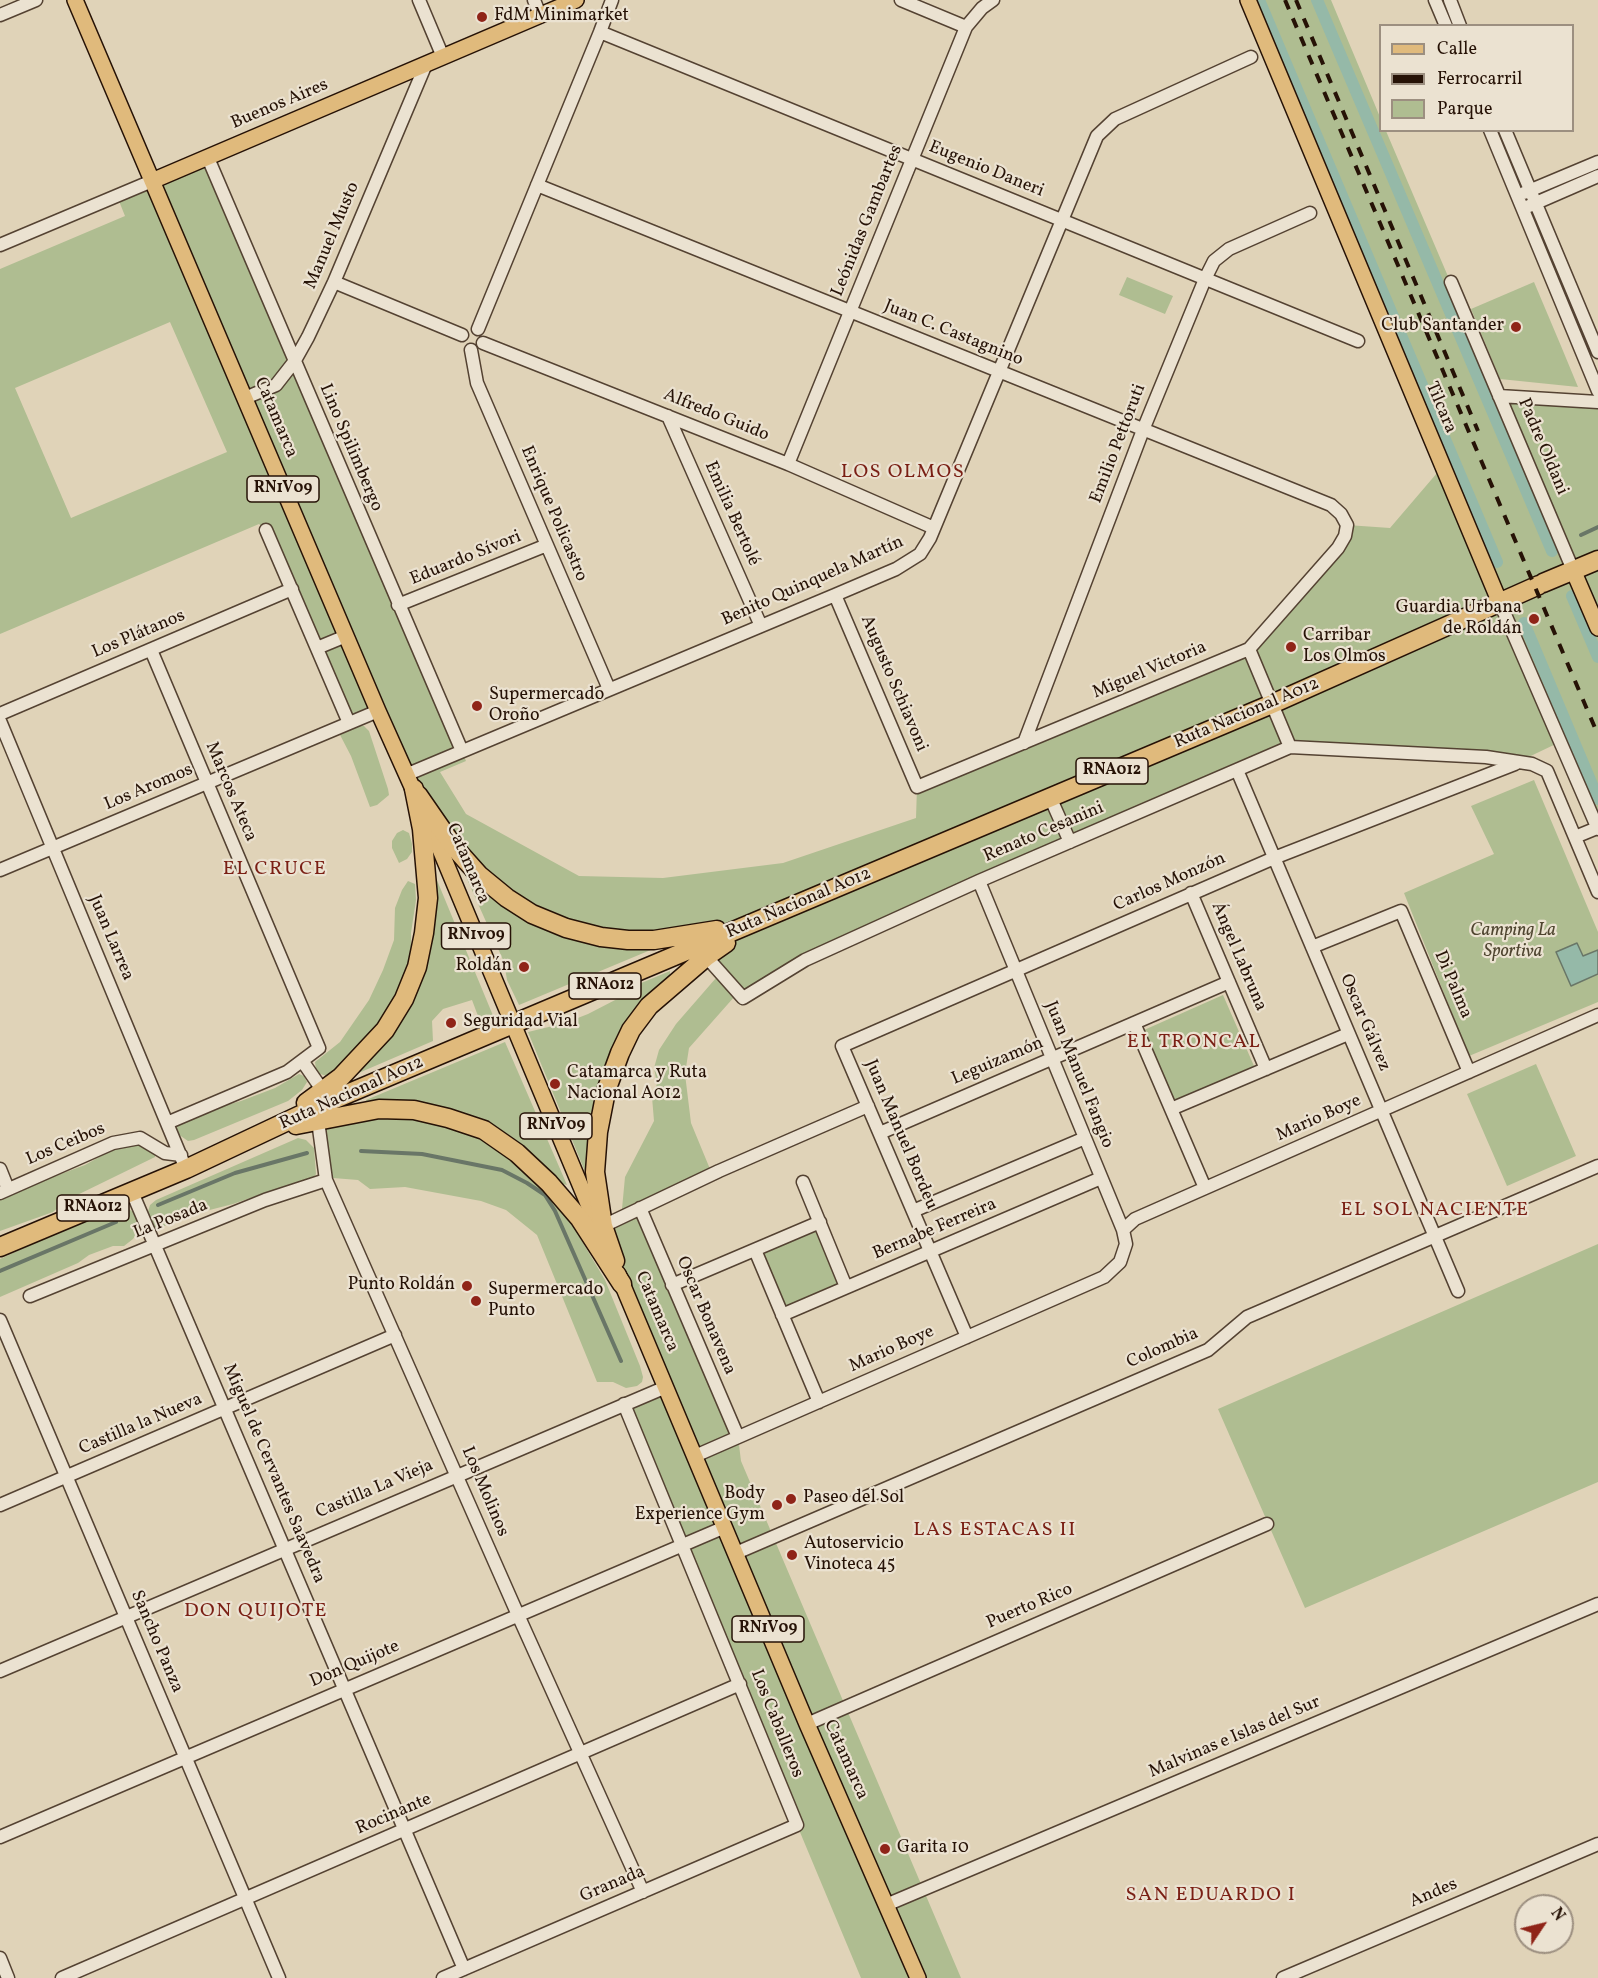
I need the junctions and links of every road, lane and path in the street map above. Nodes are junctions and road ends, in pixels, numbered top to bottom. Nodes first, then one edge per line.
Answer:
1 (36, 0) edge
2 (75, 0) edge
3 (419, 0) edge
4 (534, 0) edge
5 (576, 0) edge
6 (612, 0) edge
7 (901, 0) edge
8 (993, 0) edge
9 (1248, 0) edge
10 (1435, 0) edge
11 (1450, 0) edge
12 (0, 15) edge
13 (540, 15) junction
14 (1445, 24) edge
15 (1459, 24) edge
16 (966, 27) junction
17 (600, 32) junction
18 (443, 57) junction
19 (1251, 57) dead end
20 (426, 64) junction
21 (1491, 132) edge
22 (1506, 132) edge
23 (208, 158) junction
24 (912, 159) junction
25 (1598, 162) edge
26 (1598, 176) edge
27 (152, 181) junction
28 (537, 185) junction
29 (1530, 191) junction
30 (1517, 196) junction
31 (1535, 203) junction
32 (1522, 208) junction
33 (1310, 213) dead end
34 (1061, 220) junction
35 (0, 245) edge
36 (1205, 279) junction
37 (334, 282) junction
38 (1451, 282) dead end
39 (850, 312) junction
40 (478, 329) junction
41 (462, 335) junction
42 (1358, 341) dead end
43 (483, 343) junction
44 (471, 350) junction
45 (1598, 352) edge
46 (294, 362) junction
47 (999, 372) junction
48 (1598, 391) edge
49 (1499, 396) junction
50 (245, 398) junction
51 (1598, 402) edge
52 (669, 416) junction
53 (1143, 430) junction
54 (788, 464) junction
55 (1347, 525) joint
56 (934, 528) junction
57 (266, 530) dead end
58 (547, 545) junction
59 (1598, 560) edge
60 (1573, 570) junction
61 (292, 589) junction
62 (835, 595) junction
63 (1500, 603) junction
64 (398, 605) junction
65 (761, 626) junction
66 (1598, 628) edge
67 (346, 636) junction
68 (317, 648) junction
69 (1249, 649) junction
70 (151, 650) junction
71 (609, 689) junction
72 (1272, 704) junction
73 (378, 711) junction
74 (0, 714) edge
75 (0, 722) edge
76 (349, 723) junction
77 (1024, 743) junction
78 (1290, 747) junction
79 (462, 751) junction
80 (1516, 763) junction
81 (1236, 770) junction
82 (411, 782) junction
83 (207, 783) junction
84 (917, 787) joint
85 (1050, 797) junction
86 (1598, 828) edge
87 (1575, 837) junction
88 (1070, 842) junction
89 (439, 847) joint
90 (52, 848) junction
91 (1274, 858) junction
92 (0, 870) edge
93 (979, 881) junction
94 (1598, 892) edge
95 (1191, 893) junction
96 (751, 924) junction
97 (696, 947) junction
98 (1312, 947) junction
99 (1016, 970) junction
100 (1229, 982) junction
101 (1598, 1015) edge
102 (1134, 1023) junction
103 (514, 1024) junction
104 (1348, 1034) junction
105 (842, 1046) joint
106 (1052, 1058) junction
107 (303, 1062) junction
108 (1266, 1069) junction
109 (1469, 1072) junction
110 (315, 1106) junction
111 (868, 1106) junction
112 (1171, 1109) junction
113 (1381, 1111) junction
114 (167, 1123) junction
115 (880, 1133) junction
116 (1085, 1138) junction
117 (184, 1162) junction
118 (1598, 1166) edge
119 (0, 1169) edge
120 (1101, 1178) junction
121 (326, 1180) junction
122 (803, 1182) dead end
123 (1205, 1188) junction
124 (4, 1191) edge
125 (132, 1192) junction
126 (640, 1209) junction
127 (913, 1211) junction
128 (820, 1222) junction
129 (601, 1227) junction
130 (1123, 1230) junction
131 (1435, 1236) junction
132 (0, 1246) edge
133 (156, 1246) junction
134 (755, 1250) junction
135 (931, 1251) junction
136 (1104, 1277) joint
137 (622, 1284) junction
138 (672, 1285) junction
139 (846, 1287) junction
140 (1458, 1291) dead end
141 (30, 1296) dead end
142 (782, 1315) junction
143 (0, 1320) edge
144 (395, 1335) junction
145 (967, 1337) junction
146 (666, 1386) junction
147 (819, 1402) junction
148 (624, 1404) junction
149 (225, 1408) junction
150 (738, 1437) junction
151 (695, 1456) junction
152 (457, 1475) junction
153 (66, 1477) junction
154 (0, 1505) edge
155 (1267, 1524) dead end
156 (725, 1527) junction
157 (682, 1545) junction
158 (285, 1549) junction
159 (736, 1553) junction
160 (1598, 1604) edge
161 (518, 1615) junction
162 (126, 1617) junction
163 (0, 1671) edge
164 (740, 1684) junction
165 (345, 1689) junction
166 (807, 1724) junction
167 (580, 1754) junction
168 (185, 1757) junction
169 (797, 1826) joint
170 (405, 1830) junction
171 (0, 1837) edge
172 (1598, 1844) edge
173 (642, 1892) junction
174 (246, 1899) junction
175 (886, 1905) junction
176 (0, 1958) edge
177 (465, 1969) junction
178 (8, 1978) edge
179 (62, 1978) edge
180 (279, 1978) edge
181 (443, 1978) edge
182 (918, 1978) edge
183 (1283, 1978) edge

1 - 12 street
2 - 27 main road, Catamarca / RN1V09
3 - 18 street
4 - 13 street
5 - 13 main road, Buenos Aires
6 - 17 street
7 - 16 street
8 - 16 street, Leónidas Gambartes
9 - 63 main road, Tilcara
10 - 14 street
11 - 15 street
13 - 18 main road, Buenos Aires
16 - 24 street, Leónidas Gambartes
17 - 24 street, Eugenio Daneri
17 - 28 street
18 - 20 main road, Buenos Aires
19 - 34 street, Benito Quinquela Martín
20 - 23 main road, Buenos Aires
20 - 37 street, Manuel Musto
21 - 30 street
22 - 29 street
23 - 27 main road, Buenos Aires
23 - 46 street, Lino Spilimbergo
24 - 34 street, Eugenio Daneri
24 - 39 street, Leónidas Gambartes
25 - 29 street
26 - 31 street
27 - 35 street, Buenos Aires
27 - 50 main road, Catamarca / RN1V09
28 - 39 street, Juan C. Castagnino
28 - 40 street
29 - 30 street
29 - 31 street
30 - 32 street
31 - 32 street
31 - 45 street
32 - 48 street
33 - 36 street, Emilio Pettoruti
34 - 36 street, Eugenio Daneri
34 - 47 street, Benito Quinquela Martín
36 - 42 street, Eugenio Daneri
36 - 53 street, Emilio Pettoruti
37 - 41 street
37 - 46 street, Manuel Musto
38 - 49 street, Padre Oldani
39 - 47 street, Juan C. Castagnino
39 - 54 street, Leónidas Gambartes
40 - 41 street
40 - 43 street
41 - 44 street
43 - 44 street
43 - 52 street, Alfredo Guido
44 - 58 street, Enrique Policastro
46 - 50 street, Manuel Musto
46 - 64 street, Lino Spilimbergo
47 - 53 street, Juan C. Castagnino
47 - 56 street, Benito Quinquela Martín
49 - 51 street
49 - 60 street, Padre Oldani
50 - 67 main road, Catamarca / RN1V09
52 - 54 street, Alfredo Guido
52 - 65 street, Emilia Bertolé
53 - 55 street, Juan C. Castagnino
53 - 77 street, Emilio Pettoruti
54 - 56 street, Alfredo Guido
55 - 69 street, Miguel Victoria
56 - 62 street, Benito Quinquela Martín
57 - 61 street
58 - 64 street, Eduardo Sívori
58 - 71 street, Enrique Policastro
59 - 60 highway, Ruta Nacional A012 / RNA012
60 - 63 highway, Ruta Nacional A012 / RNA012
60 - 66 main road, Padre Oldani
61 - 68 street
61 - 70 street, Los Plátanos
62 - 65 street, Benito Quinquela Martín
62 - 84 street, Augusto Schiavoni
63 - 72 highway, Ruta Nacional A012 / RNA012
63 - 86 street, Tilcara
64 - 79 street, Lino Spilimbergo
65 - 71 street, Benito Quinquela Martín
67 - 68 street
67 - 73 main road, Catamarca / RN1V09
68 - 76 street
69 - 72 street
69 - 77 street, Miguel Victoria
70 - 74 street, Los Plátanos
70 - 83 street, Marcos Ateca
71 - 79 street, Benito Quinquela Martín
72 - 78 street
72 - 85 highway, Ruta Nacional A012 / RNA012
73 - 76 street, Los Aromos
73 - 82 main road, Catamarca / RN1V09
75 - 90 street, Juan Larrea
76 - 83 street, Los Aromos
77 - 84 street, Miguel Victoria
78 - 80 street, Renato Cesanini
78 - 81 street, Renato Cesanini
79 - 82 street, Benito Quinquela Martín
80 - 87 street, Renato Cesanini
80 - 91 street, Carlos Monzón
81 - 88 street, Renato Cesanini
81 - 91 street, Oscar Gálvez
82 - 89 main road, Catamarca / RN1V09
82 - 97 highway
82 - 110 highway
83 - 90 street, Los Aromos
83 - 107 street, Marcos Ateca
85 - 88 street
85 - 96 highway, Ruta Nacional A012 / RNA012
86 - 87 street
87 - 94 street
88 - 93 street, Renato Cesanini
89 - 103 main road, Catamarca / RN1v09
90 - 92 street, Los Aromos
90 - 114 street, Juan Larrea
91 - 95 street, Carlos Monzón
91 - 98 street, Oscar Gálvez
93 - 97 street, Renato Cesanini
93 - 99 street, Juan Manuel Fangio
95 - 99 street, Carlos Monzón
95 - 100 street, Ángel Labruna
96 - 97 highway
96 - 97 highway
97 - 103 highway, Ruta Nacional A012 / RNA012
97 - 129 highway
98 - 104 street, Oscar Gálvez
98 - 109 street, Di Palma
99 - 105 street, Carlos Monzón
99 - 106 street, Juan Manuel Fangio
100 - 102 street, Leguizamón
100 - 108 street, Ángel Labruna
101 - 109 street, Mario Boye
102 - 106 street, Leguizamón
102 - 112 street
103 - 110 highway, Ruta Nacional A012 / RNA012
103 - 129 main road, Catamarca / RN1V09
104 - 108 street
104 - 113 street, Oscar Gálvez
105 - 111 street, Juan Manuel Bordeu
106 - 115 street, Leguizamón
106 - 116 street, Juan Manuel Fangio
107 - 110 street
107 - 114 street
108 - 112 street
109 - 113 street, Mario Boye
110 - 117 highway, Ruta Nacional A012 / RNA012
110 - 121 street, Los Molinos
110 - 137 highway
111 - 115 street, Juan Manuel Bordeu
111 - 126 street
112 - 123 street
113 - 123 street, Mario Boye
113 - 131 street, Oscar Gálvez
114 - 117 street, Juan Larrea
115 - 127 street, Juan Manuel Bordeu
116 - 120 street, Juan Manuel Fangio
116 - 127 street
117 - 124 street, Los Ceibos
117 - 125 highway, Ruta Nacional A012 / RNA012
118 - 131 street, Colombia
119 - 124 street
120 - 130 street, Juan Manuel Fangio
120 - 135 street, Bernabe Ferreira
121 - 133 street, La Posada
121 - 144 street, Los Molinos
122 - 128 street
123 - 130 street, Mario Boye
125 - 132 highway, Ruta Nacional A012 / RNA012
125 - 133 street, Miguel de Cervantes Saavedra
126 - 129 street
126 - 138 street, Oscar Bonavena
127 - 135 street, Juan Manuel Bordeu
128 - 134 street
128 - 139 street
129 - 137 highway
130 - 136 street, Juan Manuel Fangio
131 - 140 street, Oscar Gálvez
131 - 159 street, Colombia
133 - 141 street, La Posada
133 - 149 street, Miguel de Cervantes Saavedra
134 - 138 street
134 - 142 street
135 - 139 street, Bernabe Ferreira
135 - 145 street, Juan Manuel Bordeu
136 - 145 street, Mario Boye
137 - 146 main road, Catamarca / RN1V09
138 - 150 street, Oscar Bonavena
139 - 142 street, Bernabe Ferreira
142 - 147 street
143 - 153 street, Sancho Panza
144 - 149 street, Castilla la Nueva
144 - 152 street, Los Molinos
145 - 147 street, Mario Boye
146 - 148 street, Castilla La Vieja
146 - 151 main road, Catamarca / RN1V09
147 - 150 street, Mario Boye
148 - 152 street, Castilla La Vieja
148 - 157 street, Los Caballeros
149 - 153 street, Castilla la Nueva
149 - 158 street, Miguel de Cervantes Saavedra
150 - 151 street, Mario Boye
151 - 156 main road, Catamarca / RN1V09
152 - 158 street, Castilla La Vieja
152 - 161 street, Los Molinos
153 - 154 street, Castilla la Nueva
153 - 162 street, Sancho Panza
155 - 166 street, Puerto Rico
156 - 157 street, Don Quijote
156 - 159 main road, Catamarca / RN1V09
157 - 161 street, Don Quijote
157 - 164 street, Los Caballeros
158 - 162 street, Castilla La Vieja
158 - 165 street, Miguel de Cervantes Saavedra
159 - 166 main road, Catamarca / RN1V09
160 - 175 street, Malvinas e Islas del Sur
161 - 165 street, Don Quijote
161 - 167 street, Los Molinos
162 - 163 street, Castilla La Vieja
162 - 168 street, Sancho Panza
164 - 167 street, Rocinante
164 - 169 street, Los Caballeros
165 - 168 street, Don Quijote
165 - 170 street, Miguel de Cervantes Saavedra
166 - 175 main road, Catamarca / RN1V09
167 - 170 street, Rocinante
167 - 173 street, Los Molinos
168 - 171 street, Don Quijote
168 - 174 street, Sancho Panza
169 - 173 street, Granada
170 - 174 street, Rocinante
170 - 177 street, Miguel de Cervantes Saavedra
172 - 183 street, Andes
173 - 177 street, Granada
174 - 179 street, Rocinante
174 - 180 street, Sancho Panza
175 - 182 main road, Catamarca / RN1V09
176 - 178 street
177 - 181 street, Granada

